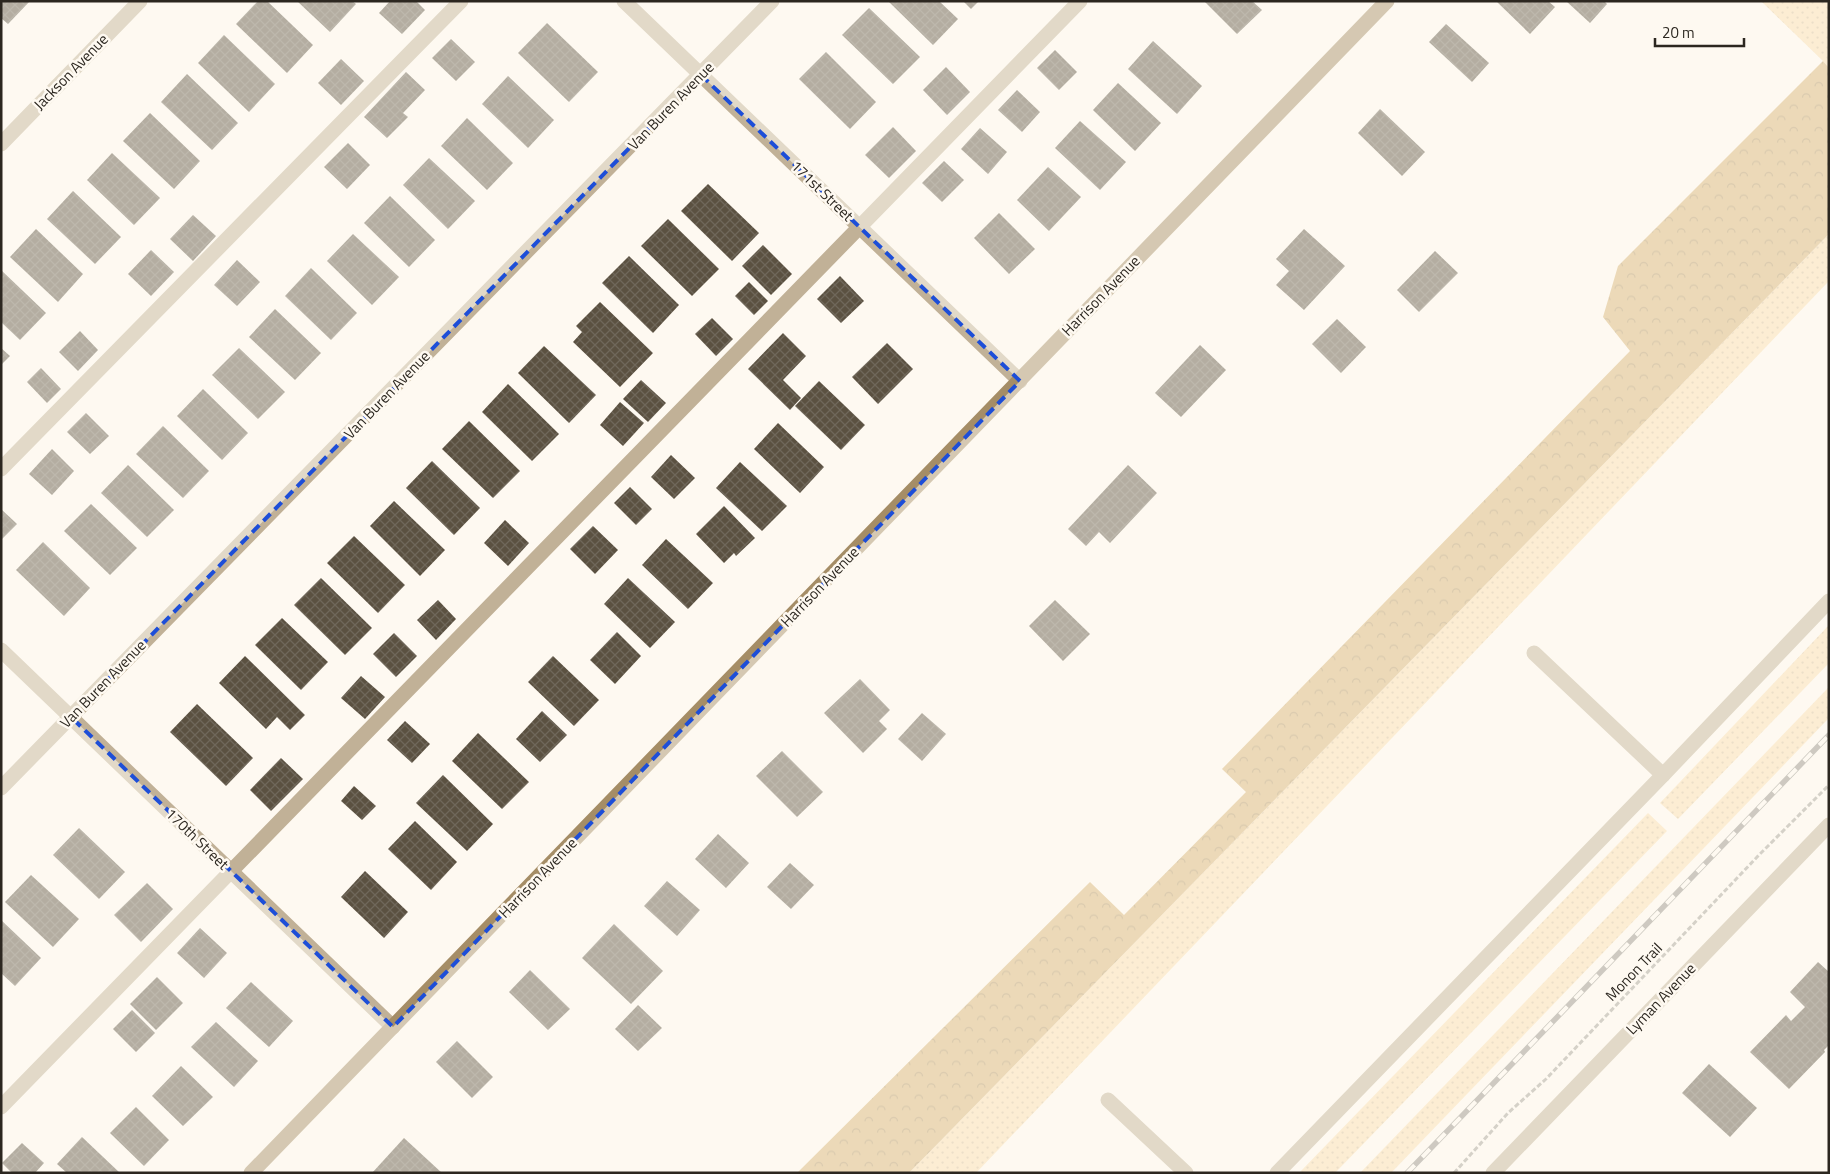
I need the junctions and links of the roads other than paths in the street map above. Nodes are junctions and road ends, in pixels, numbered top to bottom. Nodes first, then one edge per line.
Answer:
1 (140, 1) edge
2 (461, 1) edge
3 (624, 1) edge
4 (772, 1) edge
5 (1080, 1) edge
6 (1387, 1) edge
7 (701, 75) junction
8 (1, 144) edge
9 (860, 228) junction
10 (1020, 381) junction
11 (1, 469) edge
12 (1829, 600) edge
13 (1, 650) edge
14 (1534, 653) dead end
15 (71, 717) junction
16 (1663, 775) junction
17 (1, 788) edge
18 (1829, 825) edge
19 (231, 871) junction
20 (393, 1027) junction
21 (1108, 1100) dead end
22 (1, 1108) edge
23 (252, 1173) edge
24 (1186, 1173) edge
25 (1277, 1173) edge
26 (1493, 1173) edge

1 - 8 street, Jackson Avenue
2 - 11 street
3 - 7 street, 171st Street
4 - 7 street, Van Buren Avenue
5 - 9 street
6 - 10 street, Harrison Avenue
7 - 9 street, 171st Street
7 - 15 street, Van Buren Avenue
9 - 10 street, 171st Street
9 - 19 street
10 - 20 street, Harrison Avenue
12 - 16 street
13 - 15 street, 170th Street
14 - 16 street
15 - 17 street, Van Buren Avenue
15 - 19 street, 170th Street
16 - 25 street
18 - 26 street, Lyman Avenue
19 - 20 street, 170th Street
19 - 22 street
20 - 23 street, Harrison Avenue
21 - 24 street

